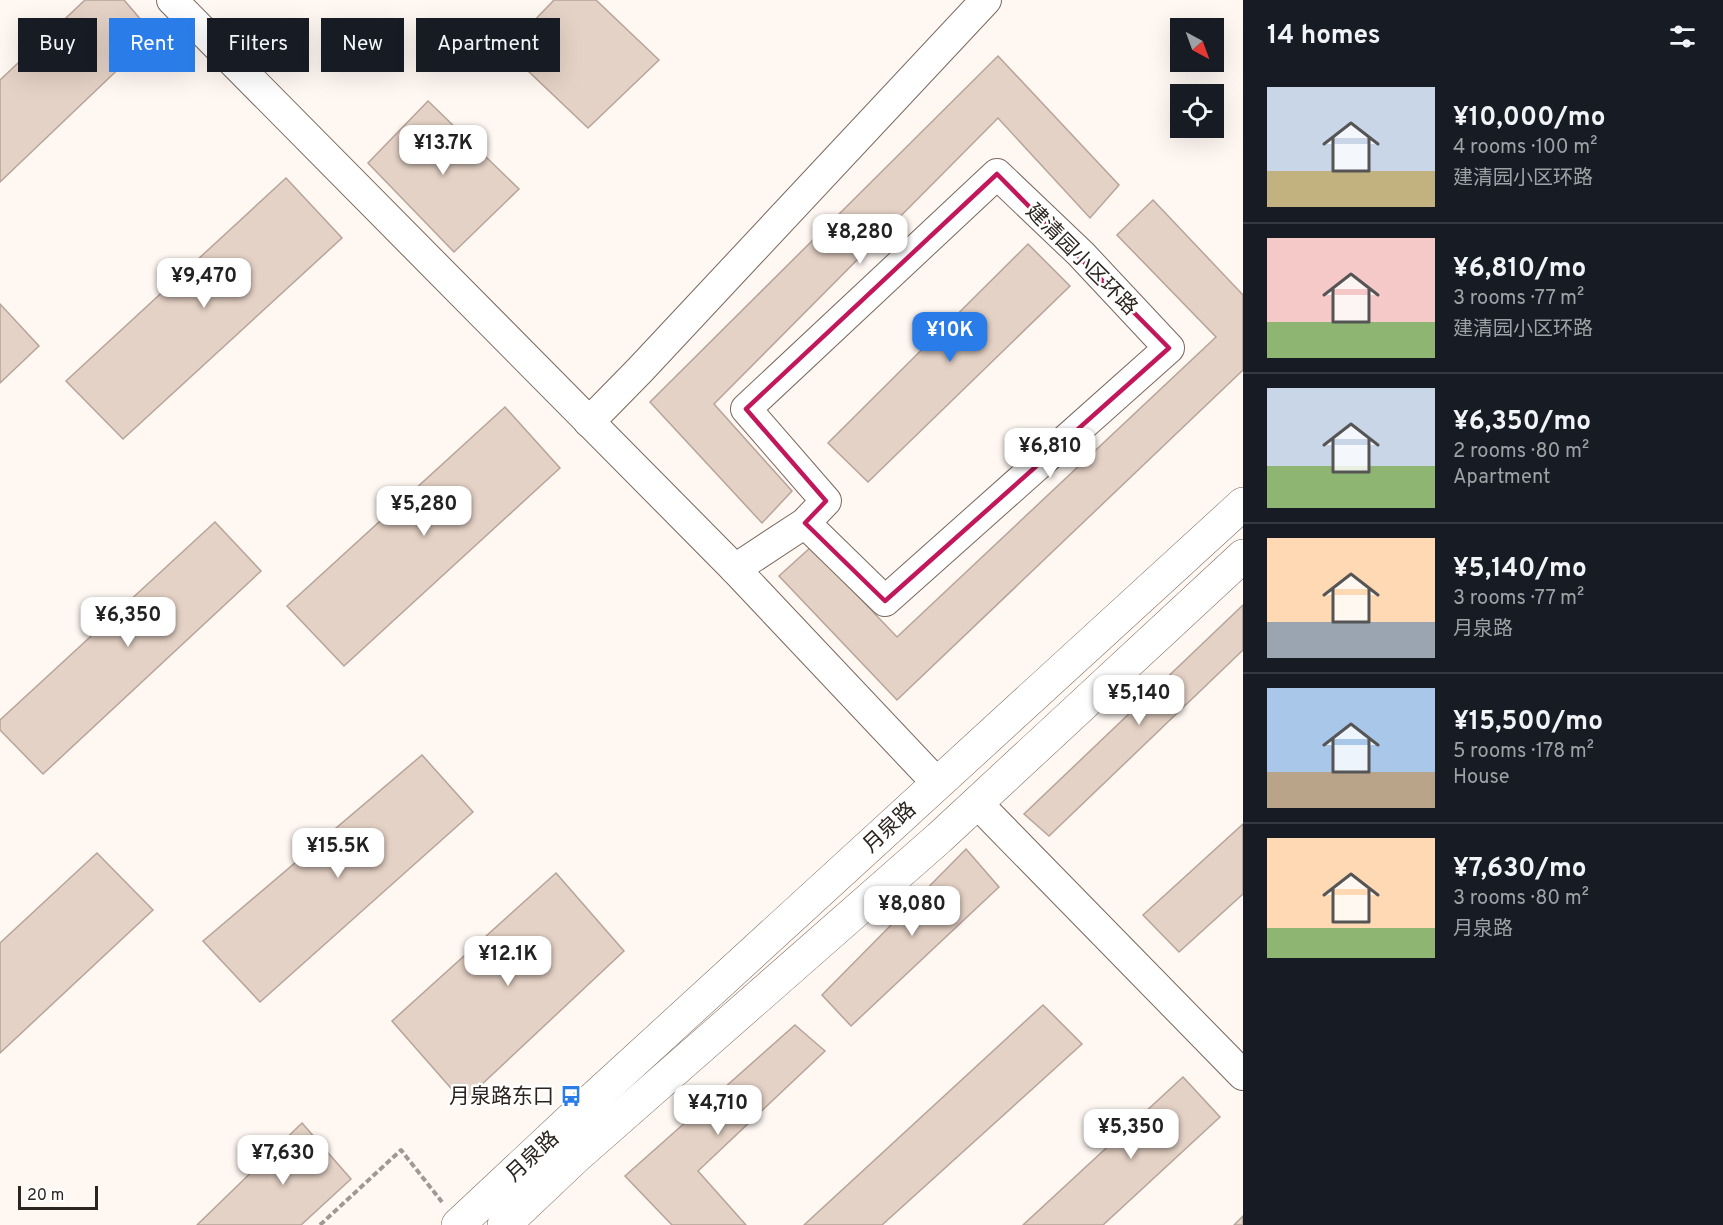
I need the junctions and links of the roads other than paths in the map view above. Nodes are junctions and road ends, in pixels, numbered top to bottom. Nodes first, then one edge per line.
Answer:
1 (172, 0) edge
2 (986, 0) edge
3 (589, 422) junction
4 (1243, 504) edge
5 (805, 523) junction
6 (1243, 556) edge
7 (735, 569) junction
8 (937, 783) junction
9 (977, 803) junction
10 (1243, 1075) edge
11 (459, 1224) edge
12 (504, 1225) edge

1 - 3 street
2 - 3 street
3 - 7 street
4 - 8 main road, 月泉路
5 - 5 street, 建清园小区环路
5 - 7 street, 建清园小区环路
6 - 9 main road, 月泉路
7 - 8 street
8 - 11 main road, 月泉路
9 - 10 street
9 - 12 main road, 月泉路

